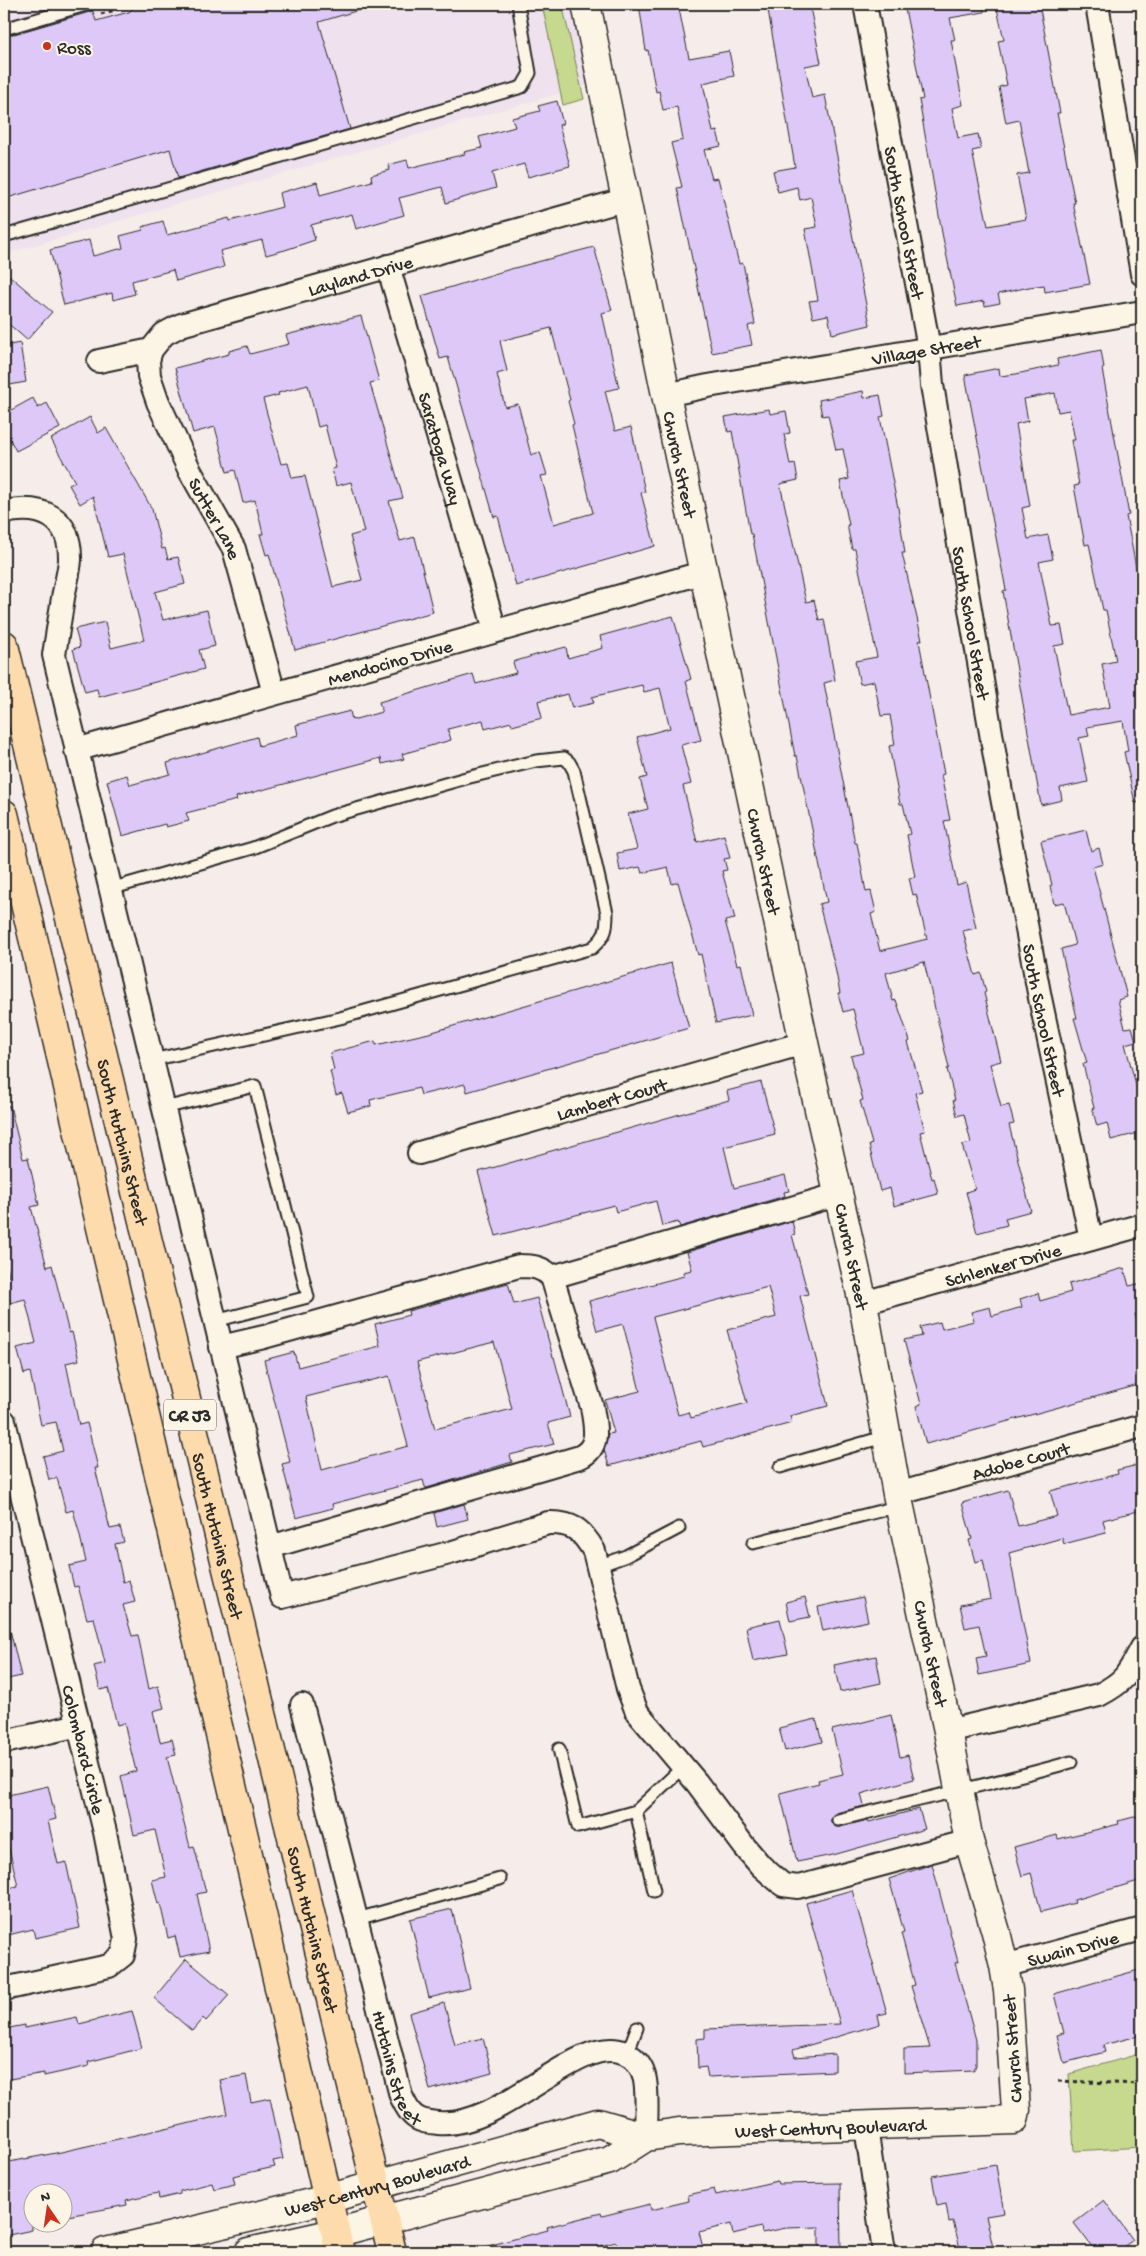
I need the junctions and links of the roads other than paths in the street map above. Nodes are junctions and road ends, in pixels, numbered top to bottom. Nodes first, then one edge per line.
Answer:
1 (89, 4) edge
2 (518, 4) edge
3 (586, 4) edge
4 (865, 4) edge
5 (1096, 4) edge
6 (4, 29) edge
7 (627, 199) junction
8 (4, 236) edge
9 (388, 266) junction
10 (1142, 274) edge
11 (1142, 312) edge
12 (928, 348) junction
13 (151, 350) junction
14 (99, 361) dead end
15 (708, 386) joint
16 (666, 395) junction
17 (4, 512) edge
18 (705, 572) junction
19 (495, 630) junction
20 (4, 645) edge
21 (274, 693) junction
22 (76, 750) junction
23 (4, 814) edge
24 (110, 889) junction
25 (804, 1043) junction
26 (152, 1060) junction
27 (164, 1108) junction
28 (419, 1153) dead end
29 (840, 1194) junction
30 (1142, 1225) edge
31 (1091, 1239) junction
32 (552, 1277) junction
33 (863, 1303) junction
34 (215, 1322) junction
35 (221, 1347) junction
36 (4, 1421) edge
37 (1142, 1426) edge
38 (887, 1436) junction
39 (780, 1467) dead end
40 (10, 1476) edge
41 (898, 1500) junction
42 (679, 1528) dead end
43 (753, 1543) dead end
44 (270, 1547) junction
45 (598, 1566) junction
46 (1142, 1648) edge
47 (302, 1705) dead end
48 (78, 1725) junction
49 (948, 1731) junction
50 (4, 1742) edge
51 (559, 1749) dead end
52 (1071, 1762) dead end
53 (683, 1767) junction
54 (960, 1790) junction
55 (636, 1810) junction
56 (838, 1820) dead end
57 (969, 1841) junction
58 (500, 1879) dead end
59 (654, 1891) dead end
60 (357, 1919) junction
61 (1142, 1929) edge
62 (1004, 1966) junction
63 (4, 1989) edge
64 (637, 2028) dead end
65 (627, 2054) junction
66 (1014, 2120) joint
67 (866, 2126) junction
68 (646, 2137) junction
69 (376, 2186) junction
70 (327, 2199) junction
71 (384, 2219) junction
72 (337, 2242) edge
73 (105, 2252) edge
74 (249, 2252) edge
75 (392, 2252) edge
76 (884, 2252) edge

1 - 6 lane
2 - 8 lane
3 - 7 street, Church Street
4 - 12 street, South School Street
5 - 10 street
7 - 9 street, Layland Drive
7 - 16 street, Church Street
9 - 13 street, Layland Drive
9 - 19 street, Saratoga Way
11 - 12 street, Village Street
12 - 15 street, Village Street
12 - 31 street, South School Street
13 - 14 street
13 - 21 street, Sutter Lane
15 - 16 street, Church Street
16 - 18 street, Church Street
17 - 22 street
18 - 19 street, Mendocino Drive
18 - 25 street, Church Street
19 - 21 street, Mendocino Drive
20 - 69 main road, South Hutchins Street / CR J3
21 - 22 street, Mendocino Drive
22 - 24 street
23 - 70 main road, CR J3
24 - 26 street
24 - 26 lane
25 - 28 street, Lambert Court
25 - 29 street, Church Street
26 - 27 street
27 - 34 street
27 - 34 lane
29 - 32 street
29 - 33 street, Church Street
30 - 31 street, Schlenker Drive
31 - 33 street, Schlenker Drive
32 - 35 street
32 - 44 street
33 - 38 street, Church Street
34 - 35 street
35 - 44 street
36 - 40 street, Colombard Circle
37 - 41 street, Adobe Court
38 - 39 lane
38 - 41 street, Church Street
40 - 48 street, Colombard Circle
41 - 43 lane
41 - 49 street, Church Street
42 - 45 lane
44 - 45 street
45 - 53 street
46 - 49 street
47 - 60 street, Hutchins Street
48 - 50 street
48 - 63 street, Colombard Circle
49 - 54 street, Church Street
51 - 55 lane
52 - 54 lane
53 - 55 lane
53 - 57 street
54 - 56 lane
54 - 57 street, Church Street
55 - 59 lane
57 - 62 street, Church Street
58 - 60 lane
60 - 65 street, Hutchins Street
61 - 62 street, Swain Drive
62 - 66 street, Church Street
64 - 65 lane
65 - 68 street
66 - 67 street, West Century Boulevard
67 - 68 street, West Century Boulevard
67 - 76 street
68 - 69 street, West Century Boulevard
68 - 71 street, West Century Boulevard
69 - 70 street, West Century Boulevard
69 - 71 main road, South Hutchins Street / CR J3
70 - 72 main road, CR J3
70 - 73 street, West Century Boulevard
71 - 72 street, West Century Boulevard
71 - 75 main road, South Hutchins Street / CR J3
72 - 74 street, West Century Boulevard

